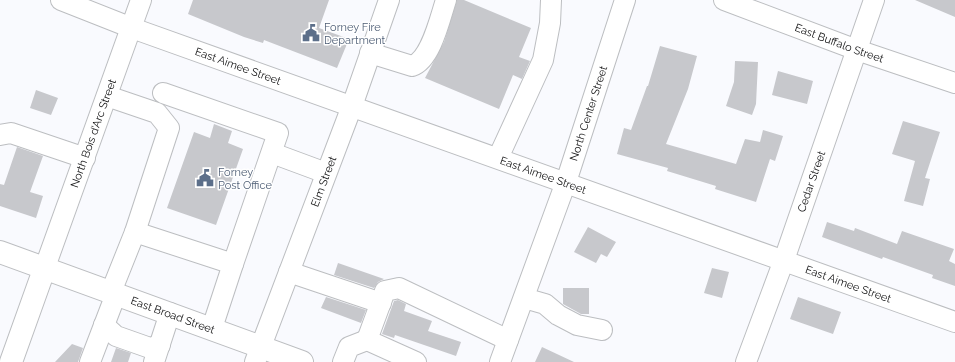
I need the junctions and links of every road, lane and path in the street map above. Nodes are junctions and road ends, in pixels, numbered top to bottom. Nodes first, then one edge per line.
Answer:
1 (61, 0) edge
2 (141, 0) edge
3 (389, 0) edge
4 (446, 0) edge
5 (551, 0) edge
6 (625, 0) edge
7 (724, 0) edge
8 (874, 0) edge
9 (132, 28) junction
10 (857, 50) junction
11 (370, 53) junction
12 (955, 83) edge
13 (163, 93) dead end
14 (107, 96) junction
15 (352, 106) junction
16 (0, 135) edge
17 (272, 152) junction
18 (85, 158) junction
19 (498, 158) junction
20 (326, 174) junction
21 (566, 182) junction
22 (135, 232) junction
23 (0, 252) edge
24 (784, 260) junction
25 (233, 264) junction
26 (45, 268) junction
27 (289, 272) junction
28 (114, 293) junction
29 (524, 298) junction
30 (380, 303) junction
31 (170, 313) junction
32 (955, 322) edge
33 (104, 325) junction
34 (212, 328) junction
35 (602, 330) dead end
36 (367, 340) junction
37 (508, 340) junction
38 (157, 353) edge
39 (258, 354) edge
40 (11, 362) edge
41 (90, 362) edge
42 (302, 362) edge
43 (343, 362) edge
44 (416, 362) edge
45 (500, 362) edge
46 (746, 362) edge

1 - 9 street, East Aimee Street
2 - 9 street, North Bois d’Arc Street
3 - 11 street, Elm Street
4 - 11 street
5 - 19 street
6 - 21 street, North Center Street
7 - 10 street, East Buffalo Street
8 - 10 street, Cedar Street
9 - 14 street, North Bois d’Arc Street
9 - 15 street, East Aimee Street
10 - 12 street, East Buffalo Street
10 - 24 street, Cedar Street
11 - 15 street, Elm Street
13 - 17 street
14 - 18 street, North Bois d’Arc Street
14 - 22 street
15 - 19 street, East Aimee Street
15 - 20 street, Elm Street
16 - 18 street
17 - 20 street
17 - 25 street
18 - 26 street, North Bois d’Arc Street
19 - 21 street, East Aimee Street
20 - 27 street, Elm Street
21 - 24 street, East Aimee Street
21 - 29 street, North Center Street
22 - 25 street
22 - 28 street
23 - 26 main road, East Broad Street
24 - 32 street, East Aimee Street
24 - 46 street, Cedar Street
25 - 34 street
26 - 28 main road, East Broad Street
26 - 40 main road
27 - 30 street
27 - 39 street, Elm Street
28 - 31 main road, East Broad Street
28 - 33 street
29 - 35 street
29 - 37 street, North Center Street
30 - 36 street
30 - 37 street
31 - 34 main road, East Broad Street
31 - 38 street
33 - 38 street
33 - 41 street
34 - 39 main road, East Broad Street
36 - 43 street
36 - 44 street
37 - 45 street, North Center Street
39 - 42 main road, East Broad Street

